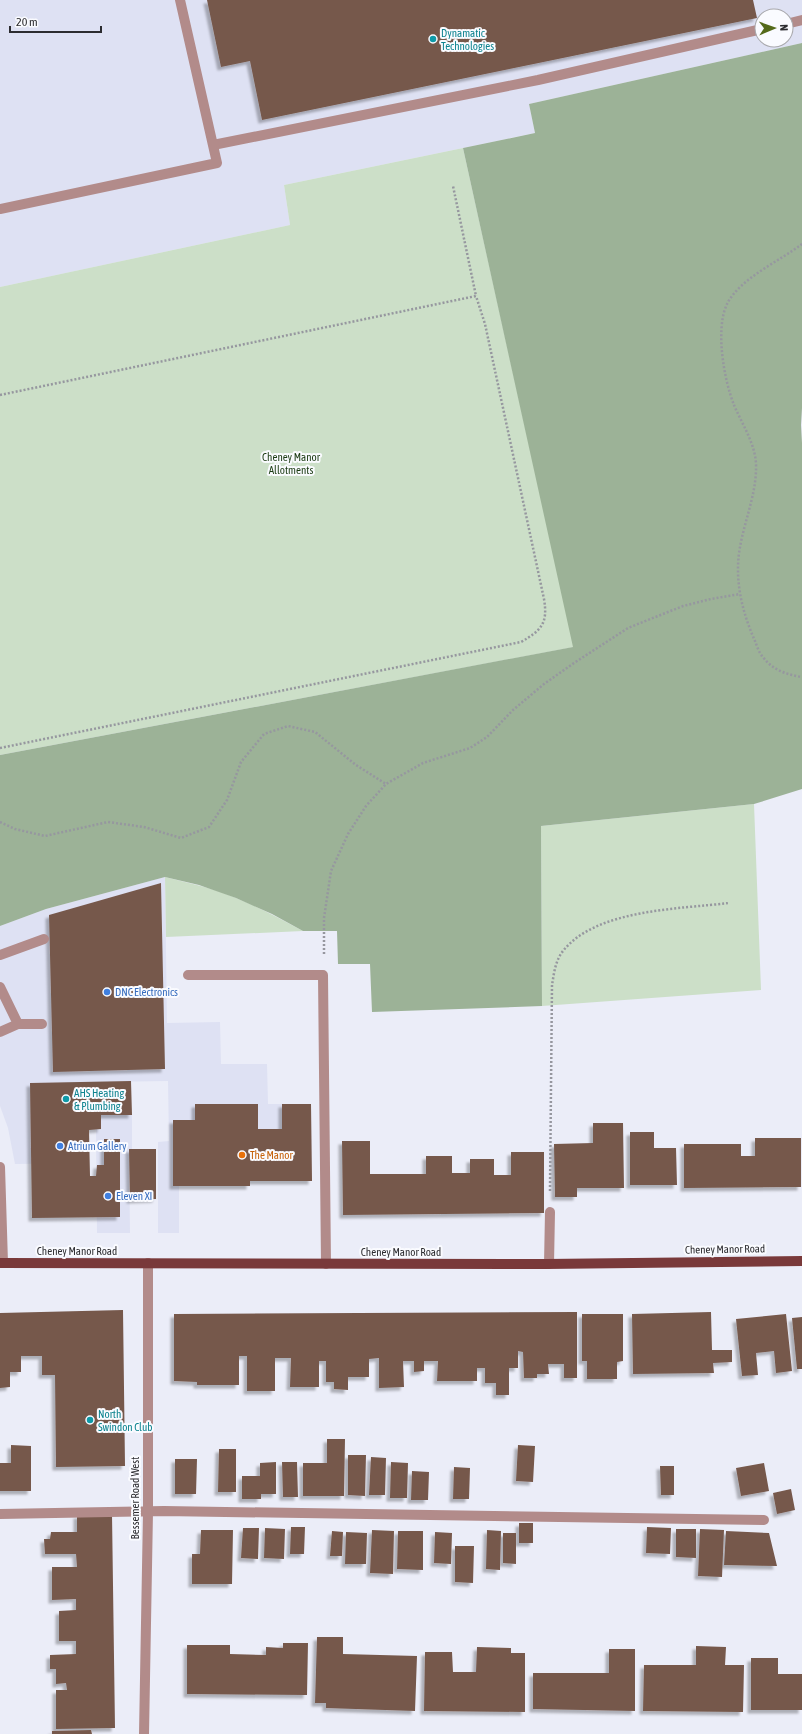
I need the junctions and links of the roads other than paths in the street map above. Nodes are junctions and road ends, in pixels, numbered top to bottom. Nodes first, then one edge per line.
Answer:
1 (180, 0) edge
2 (754, 31) edge
3 (213, 145) junction
4 (0, 209) edge
5 (44, 939) dead end
6 (0, 955) edge
7 (188, 976) dead end
8 (0, 987) edge
9 (18, 1024) junction
10 (42, 1024) dead end
11 (0, 1032) edge
12 (0, 1167) edge
13 (550, 1212) road end
14 (802, 1260) edge
15 (1, 1263) edge
16 (148, 1263) junction
17 (326, 1264) junction
18 (549, 1264) junction
19 (148, 1512) junction
20 (0, 1514) edge
21 (764, 1520) dead end
22 (144, 1734) edge

1 - 3 street
2 - 3 street
3 - 4 street
5 - 6 street
7 - 17 street
8 - 9 street
9 - 10 street
9 - 11 street
12 - 15 street
13 - 18 street
14 - 18 main road, Cheney Manor Road
15 - 16 main road, Cheney Manor Road
16 - 17 main road, Cheney Manor Road
16 - 19 street, Bessemer Road West
17 - 18 main road, Cheney Manor Road
19 - 20 street
19 - 21 street
19 - 22 street, Bessemer Road West

